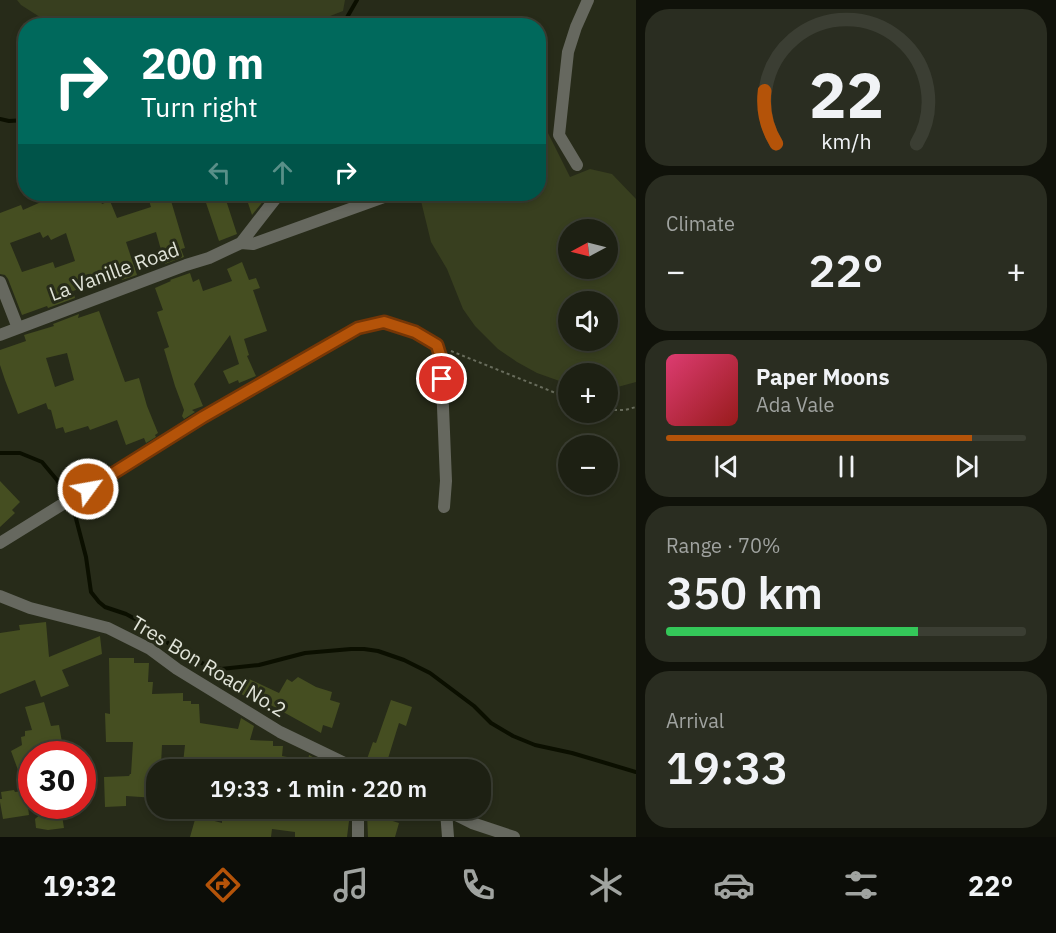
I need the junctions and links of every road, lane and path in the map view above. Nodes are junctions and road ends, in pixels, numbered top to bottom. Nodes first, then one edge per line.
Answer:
1 (588, 0) edge
2 (577, 165) dead end
3 (274, 201) edge
4 (373, 201) edge
5 (241, 243) junction
6 (0, 282) edge
7 (18, 328) junction
8 (0, 334) edge
9 (437, 345) junction
10 (558, 394) edge
11 (636, 407) edge
12 (618, 410) edge
13 (444, 507) dead end
14 (0, 543) edge
15 (0, 596) edge
16 (337, 759) edge
17 (358, 819) edge
18 (445, 819) edge
19 (463, 819) edge
20 (358, 837) edge
21 (448, 837) edge
22 (514, 837) edge

1 - 2 street
3 - 5 street, La Vanille Road
4 - 5 street, La Vanille Road
5 - 7 street, La Vanille Road
6 - 7 street
7 - 8 street, La Vanille Road
9 - 10 path
9 - 13 street
9 - 14 street
11 - 12 path
15 - 16 street, Tres Bon Road No.2
17 - 20 street
18 - 21 street
19 - 22 street

